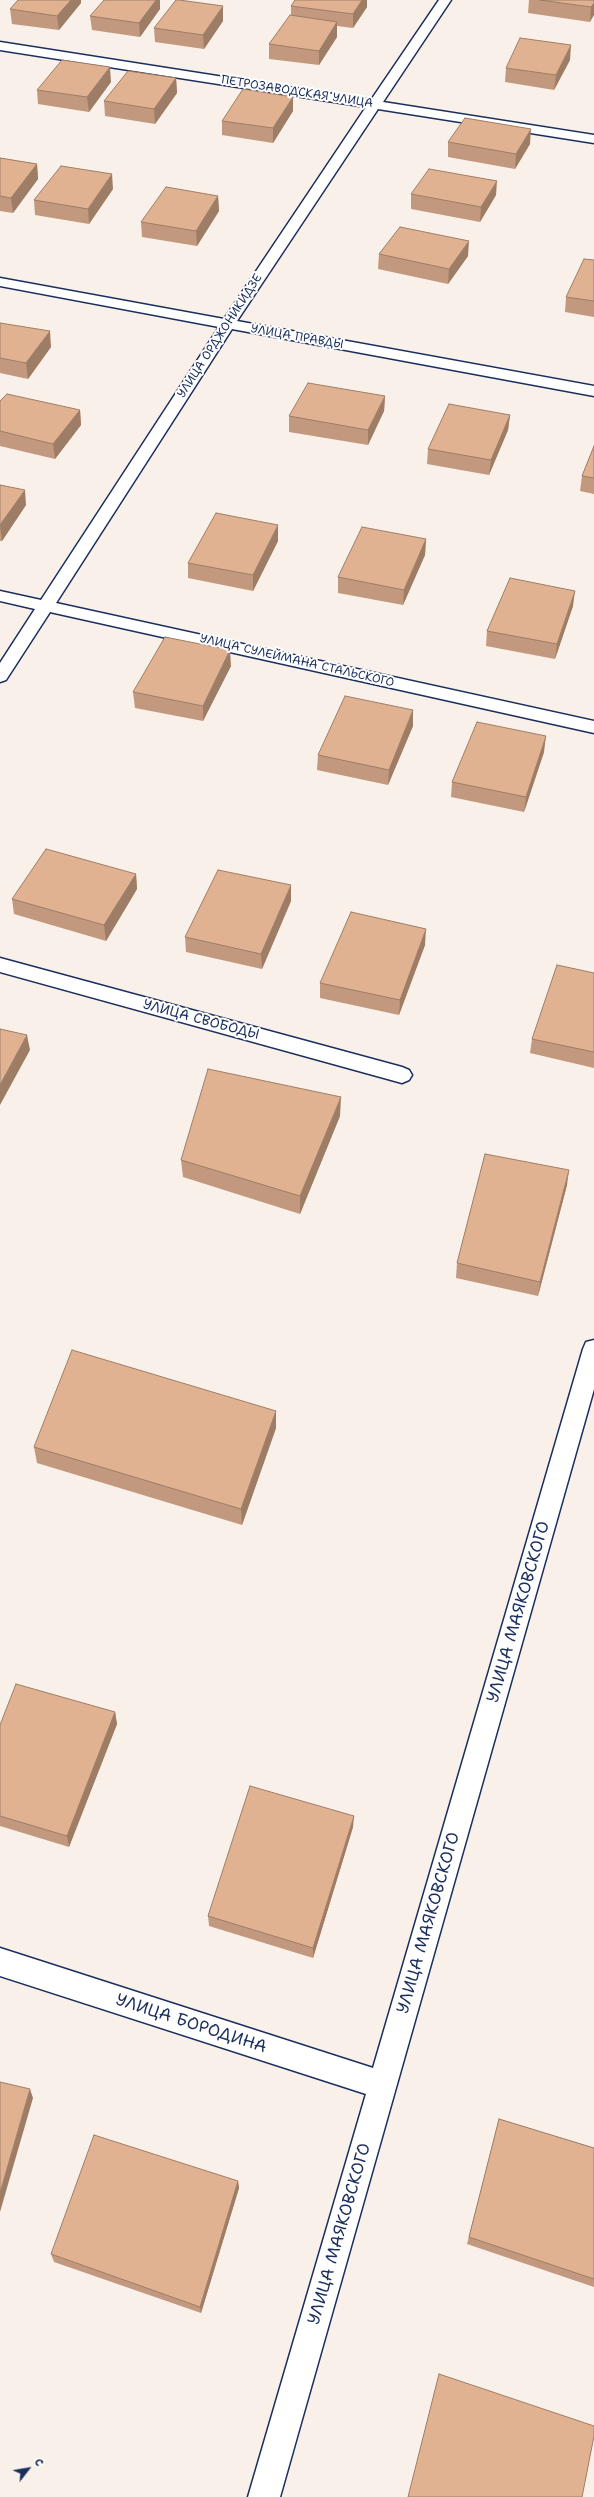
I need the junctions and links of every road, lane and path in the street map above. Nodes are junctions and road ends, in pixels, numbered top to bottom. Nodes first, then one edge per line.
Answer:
1 (445, 0) edge
2 (0, 46) edge
3 (375, 104) junction
4 (594, 139) edge
5 (0, 282) edge
6 (227, 325) junction
7 (594, 391) edge
8 (0, 596) edge
9 (46, 605) junction
10 (0, 676) edge
11 (594, 727) edge
12 (0, 965) edge
13 (402, 1075) dead end
14 (594, 1349) edge
15 (0, 1962) edge
16 (383, 2085) junction
17 (264, 2497) edge

1 - 3 street, УЛИЦА ОРДЖОНИКИДЗЕ
2 - 3 street, ПЕТРОЗАВОДСКАЯ УЛИЦА
3 - 4 street, ПЕТРОЗАВОДСКАЯ УЛИЦА
3 - 6 street, УЛИЦА ОРДЖОНИКИДЗЕ
5 - 6 street, УЛИЦА ПРАВДЫ
6 - 7 street, УЛИЦА ПРАВДЫ
6 - 9 street, УЛИЦА ОРДЖОНИКИДЗЕ
8 - 9 street, УЛИЦА СУЛЕЙМАНА СТАЛЬСКОГО
9 - 10 street, УЛИЦА ОРДЖОНИКИДЗЕ
9 - 11 street, УЛИЦА СУЛЕЙМАНА СТАЛЬСКОГО
12 - 13 street, УЛИЦА СВОБОДЫ
14 - 16 street, УЛИЦА МАЯКОВСКОГО
15 - 16 street, УЛИЦА БОРОДИНА
16 - 17 street, УЛИЦА МАЯКОВСКОГО

